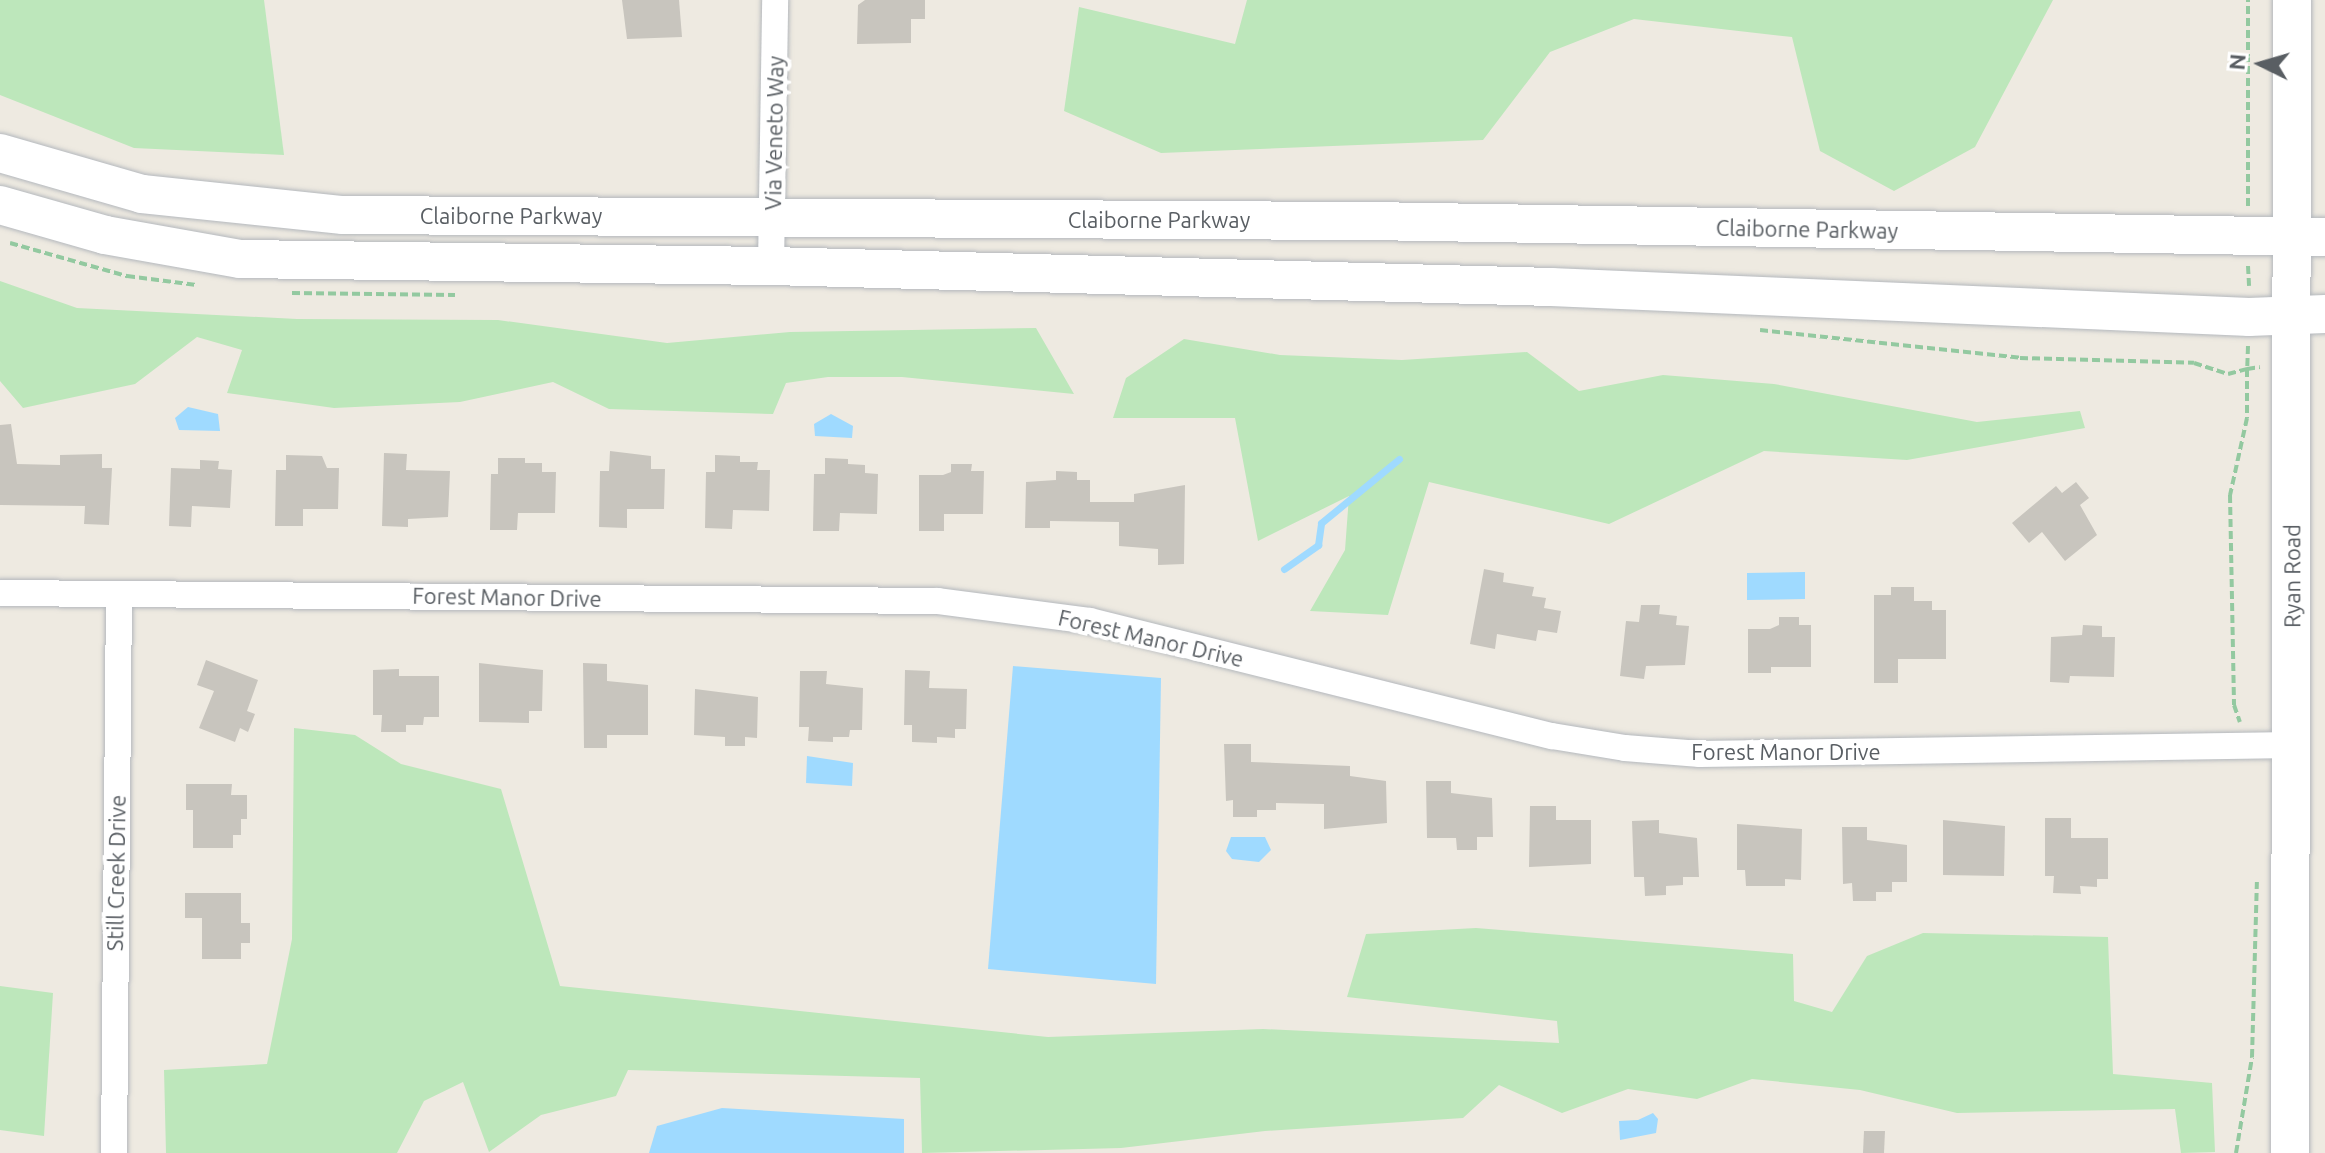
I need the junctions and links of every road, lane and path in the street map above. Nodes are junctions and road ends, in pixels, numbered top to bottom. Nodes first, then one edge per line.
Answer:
1 (775, 0) edge
2 (2248, 0) edge
3 (2292, 0) edge
4 (0, 153) edge
5 (0, 205) edge
6 (772, 218) junction
7 (2308, 236) edge
8 (2248, 238) junction
9 (0, 240) edge
10 (771, 266) junction
11 (199, 286) dead end
12 (290, 293) dead end
13 (468, 296) dead end
14 (2308, 315) edge
15 (2249, 317) junction
16 (1749, 329) dead end
17 (2247, 369) junction
18 (0, 593) edge
19 (119, 594) junction
20 (2293, 745) junction
21 (2249, 746) junction
22 (2258, 873) dead end
23 (114, 1153) edge
24 (2236, 1153) edge
25 (2290, 1153) edge

1 - 6 street, Via Veneto Way
2 - 8 path
3 - 7 main road, Ryan Road
4 - 6 main road, Claiborne Parkway
5 - 10 main road
6 - 8 main road, Claiborne Parkway
6 - 10 street, Via Veneto Way
7 - 8 main road, Claiborne Parkway
7 - 14 main road, Ryan Road
8 - 15 path
9 - 11 path
10 - 15 main road
12 - 13 path
14 - 15 main road
14 - 20 main road, Ryan Road
15 - 17 path
16 - 17 path
17 - 21 path
18 - 19 street, Forest Manor Drive
19 - 21 street, Forest Manor Drive
19 - 23 street, Still Creek Drive
20 - 21 street, Forest Manor Drive
20 - 25 main road, Ryan Road
22 - 24 path

